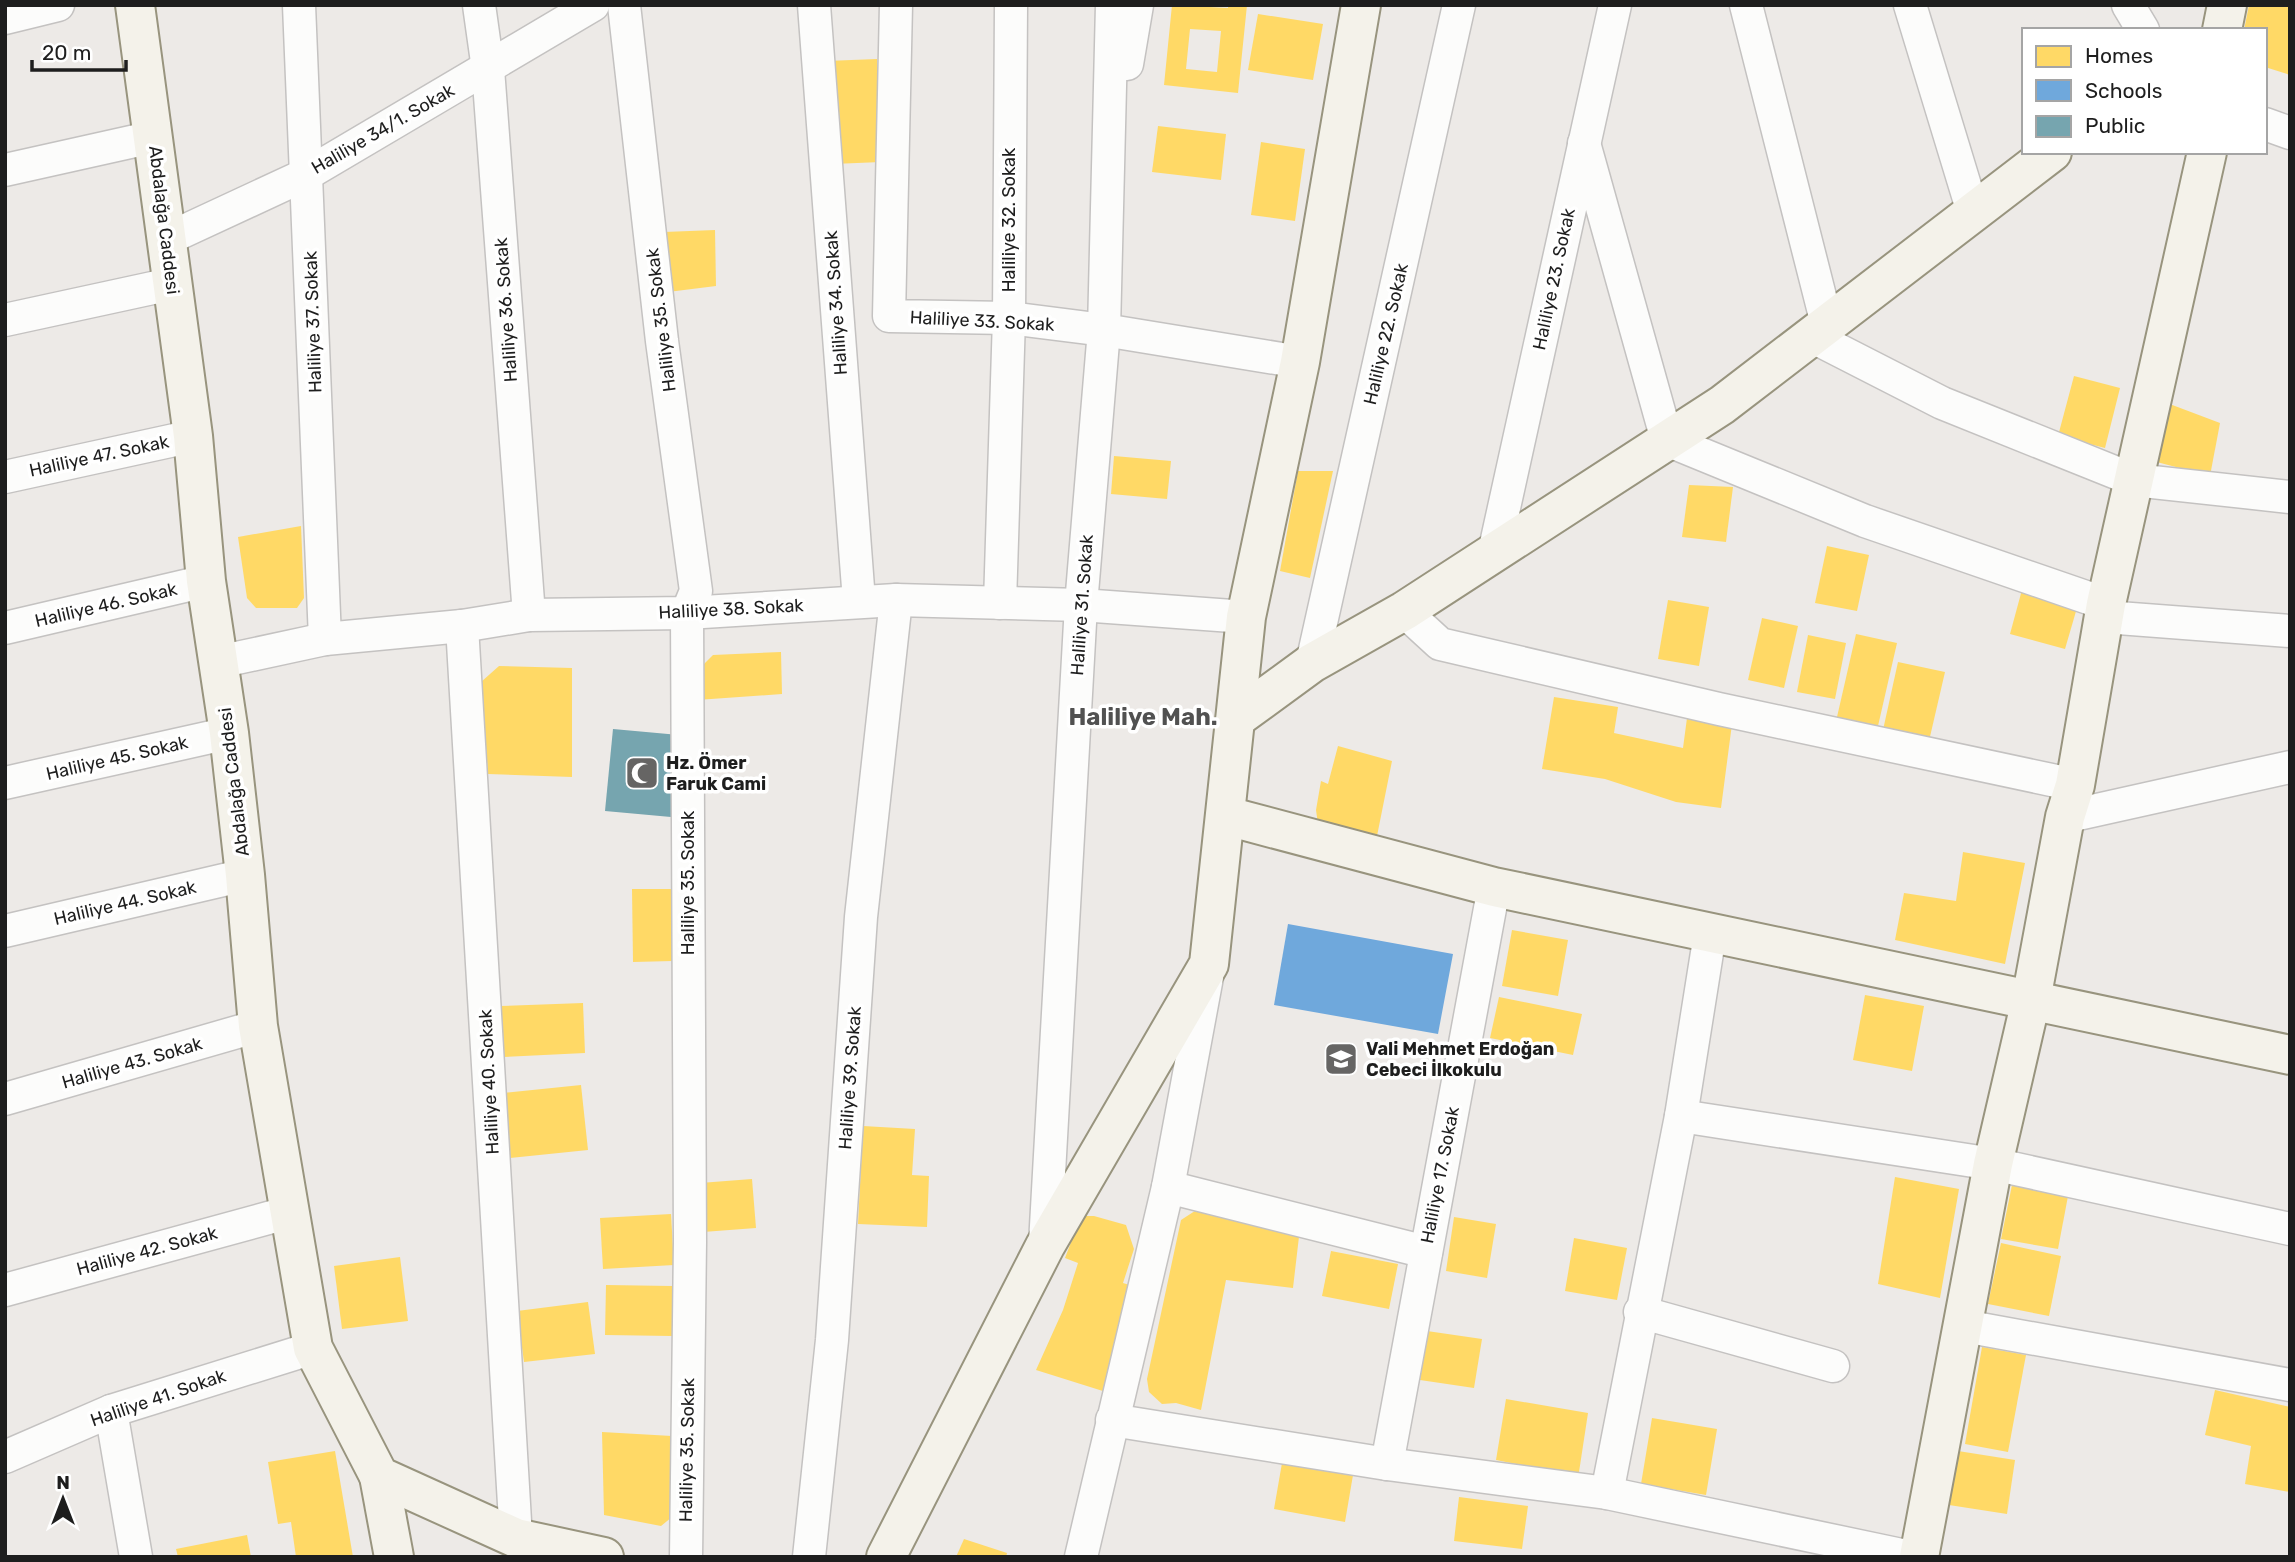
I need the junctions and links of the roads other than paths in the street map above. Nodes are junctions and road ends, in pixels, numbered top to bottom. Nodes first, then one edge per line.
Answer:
1 (58, 5) edge
2 (135, 5) edge
3 (299, 5) edge
4 (479, 5) edge
5 (593, 5) edge
6 (624, 5) edge
7 (814, 5) edge
8 (896, 5) edge
9 (1011, 5) edge
10 (1112, 5) edge
11 (1137, 5) edge
12 (1361, 5) edge
13 (1459, 5) edge
14 (1615, 5) edge
15 (1746, 5) edge
16 (1910, 5) edge
17 (2128, 5) edge
18 (2227, 5) edge
19 (5, 18) edge
20 (2142, 28) edge
21 (2222, 28) edge
22 (488, 69) junction
23 (2267, 125) edge
24 (2290, 133) edge
25 (153, 137) junction
26 (1584, 143) junction
27 (2049, 154) edge
28 (2207, 154) edge
29 (5, 170) edge
30 (1108, 173) junction
31 (307, 174) junction
32 (1973, 212) junction
33 (167, 239) junction
34 (171, 284) junction
35 (888, 316) junction
36 (838, 318) junction
37 (1009, 318) junction
38 (5, 320) edge
39 (1104, 330) junction
40 (1819, 330) junction
41 (1300, 362) junction
42 (193, 436) junction
43 (1667, 440) junction
44 (5, 477) edge
45 (2134, 480) junction
46 (2290, 497) edge
47 (1494, 553) junction
48 (206, 582) junction
49 (897, 600) junction
50 (859, 601) junction
51 (1000, 603) junction
52 (1081, 605) junction
53 (1404, 611) junction
54 (2105, 611) junction
55 (687, 613) junction
56 (528, 615) junction
57 (1247, 617) junction
58 (462, 626) junction
59 (5, 628) edge
60 (2290, 631) edge
61 (325, 639) junction
62 (218, 662) junction
63 (1312, 663) junction
64 (1238, 717) junction
65 (229, 733) junction
66 (2290, 767) edge
67 (5, 783) edge
68 (2070, 801) junction
69 (1227, 816) junction
70 (245, 875) junction
71 (1494, 887) junction
72 (5, 931) edge
73 (1710, 934) junction
74 (1209, 964) junction
75 (2031, 1000) junction
76 (258, 1027) junction
77 (2290, 1055) edge
78 (5, 1099) edge
79 (1681, 1116) junction
80 (1993, 1164) junction
81 (1168, 1186) junction
82 (290, 1212) junction
83 (2290, 1229) edge
84 (1045, 1246) junction
85 (1426, 1252) junction
86 (5, 1290) edge
87 (1640, 1312) junction
88 (1964, 1326) junction
89 (313, 1348) junction
90 (1833, 1366) dead end
91 (2290, 1385) edge
92 (111, 1411) junction
93 (1112, 1420) junction
94 (5, 1457) edge
95 (1387, 1464) junction
96 (379, 1476) junction
97 (1607, 1493) junction
98 (516, 1538) junction
99 (136, 1557) edge
100 (394, 1557) edge
101 (604, 1557) edge
102 (686, 1557) edge
103 (809, 1557) edge
104 (886, 1557) edge
105 (1080, 1557) edge
106 (1911, 1557) edge
107 (1919, 1557) edge

1 - 19 street
2 - 25 street, Abdalağa Caddesi
3 - 31 street, Haliliye 37. Sokak
4 - 22 street, Haliliye 36. Sokak
5 - 22 street, Haliliye 34/1. Sokak
6 - 55 street, Haliliye 35. Sokak
7 - 36 street, Haliliye 34. Sokak
8 - 35 street, Haliliye 33. Sokak
9 - 37 street, Haliliye 32. Sokak
10 - 30 street, Haliliye 31. Sokak
11 - 30 street
12 - 41 street
13 - 63 street, Haliliye 22. Sokak
14 - 26 street, Haliliye 23. Sokak
15 - 40 street
16 - 32 street
17 - 20 street
18 - 21 street
22 - 31 street, Haliliye 34/1. Sokak
22 - 56 street, Haliliye 36. Sokak
23 - 24 street
25 - 29 street
25 - 33 street, Abdalağa Caddesi
26 - 43 street
26 - 47 street, Haliliye 23. Sokak
27 - 32 street
28 - 45 street
30 - 39 street, Haliliye 31. Sokak
31 - 33 street, Haliliye 34/1. Sokak
31 - 61 street, Haliliye 37. Sokak
32 - 40 street
33 - 34 street, Abdalağa Caddesi
34 - 38 street
34 - 42 street, Abdalağa Caddesi
35 - 36 street
35 - 37 street, Haliliye 33. Sokak
36 - 50 street, Haliliye 34. Sokak
37 - 39 street, Haliliye 33. Sokak
37 - 51 street, Haliliye 32. Sokak
39 - 41 street, Haliliye 33. Sokak
39 - 52 street, Haliliye 31. Sokak
40 - 43 street
40 - 45 street
41 - 57 street
42 - 44 street, Haliliye 47. Sokak
42 - 48 street, Abdalağa Caddesi
43 - 47 street
43 - 54 street
45 - 46 street
45 - 54 street
47 - 53 street
48 - 59 street, Haliliye 46. Sokak
48 - 62 street, Abdalağa Caddesi
49 - 50 street, Haliliye 38. Sokak
49 - 51 street, Haliliye 38. Sokak
49 - 103 street, Haliliye 39. Sokak
50 - 55 street, Haliliye 38. Sokak
51 - 52 street, Haliliye 38. Sokak
52 - 57 street, Haliliye 38. Sokak
52 - 84 street, Haliliye 31. Sokak
53 - 63 street
53 - 68 street
54 - 60 street
54 - 68 street
55 - 56 street, Haliliye 38. Sokak
55 - 102 street, Haliliye 35. Sokak
56 - 58 street, Haliliye 38. Sokak
57 - 64 street
58 - 61 street, Haliliye 38. Sokak
58 - 98 street, Haliliye 40. Sokak
61 - 62 street, Haliliye 38. Sokak
62 - 65 street, Abdalağa Caddesi
63 - 64 street
64 - 69 street
65 - 67 street, Haliliye 45. Sokak
65 - 70 street, Abdalağa Caddesi
66 - 68 street
68 - 75 street
69 - 71 street
69 - 74 street
70 - 72 street, Haliliye 44. Sokak
70 - 76 street, Abdalağa Caddesi
71 - 73 street
71 - 85 street, Haliliye 17. Sokak
73 - 75 street
73 - 79 street
74 - 81 street
74 - 84 street
75 - 77 street
75 - 80 street
76 - 78 street, Haliliye 43. Sokak
76 - 82 street, Abdalağa Caddesi
79 - 80 street
79 - 87 street
80 - 83 street
80 - 88 street
81 - 85 street
81 - 93 street
82 - 86 street, Haliliye 42. Sokak
82 - 89 street, Abdalağa Caddesi
84 - 104 street
85 - 95 street, Haliliye 17. Sokak
87 - 90 street
87 - 97 street
88 - 91 street
88 - 107 street
89 - 92 street, Haliliye 41. Sokak
89 - 96 street, Abdalağa Caddesi
92 - 94 street, Haliliye 41. Sokak
92 - 99 street
93 - 95 street
93 - 105 street
95 - 97 street
96 - 98 street
96 - 100 street, Abdalağa Caddesi
97 - 106 street
98 - 101 street

